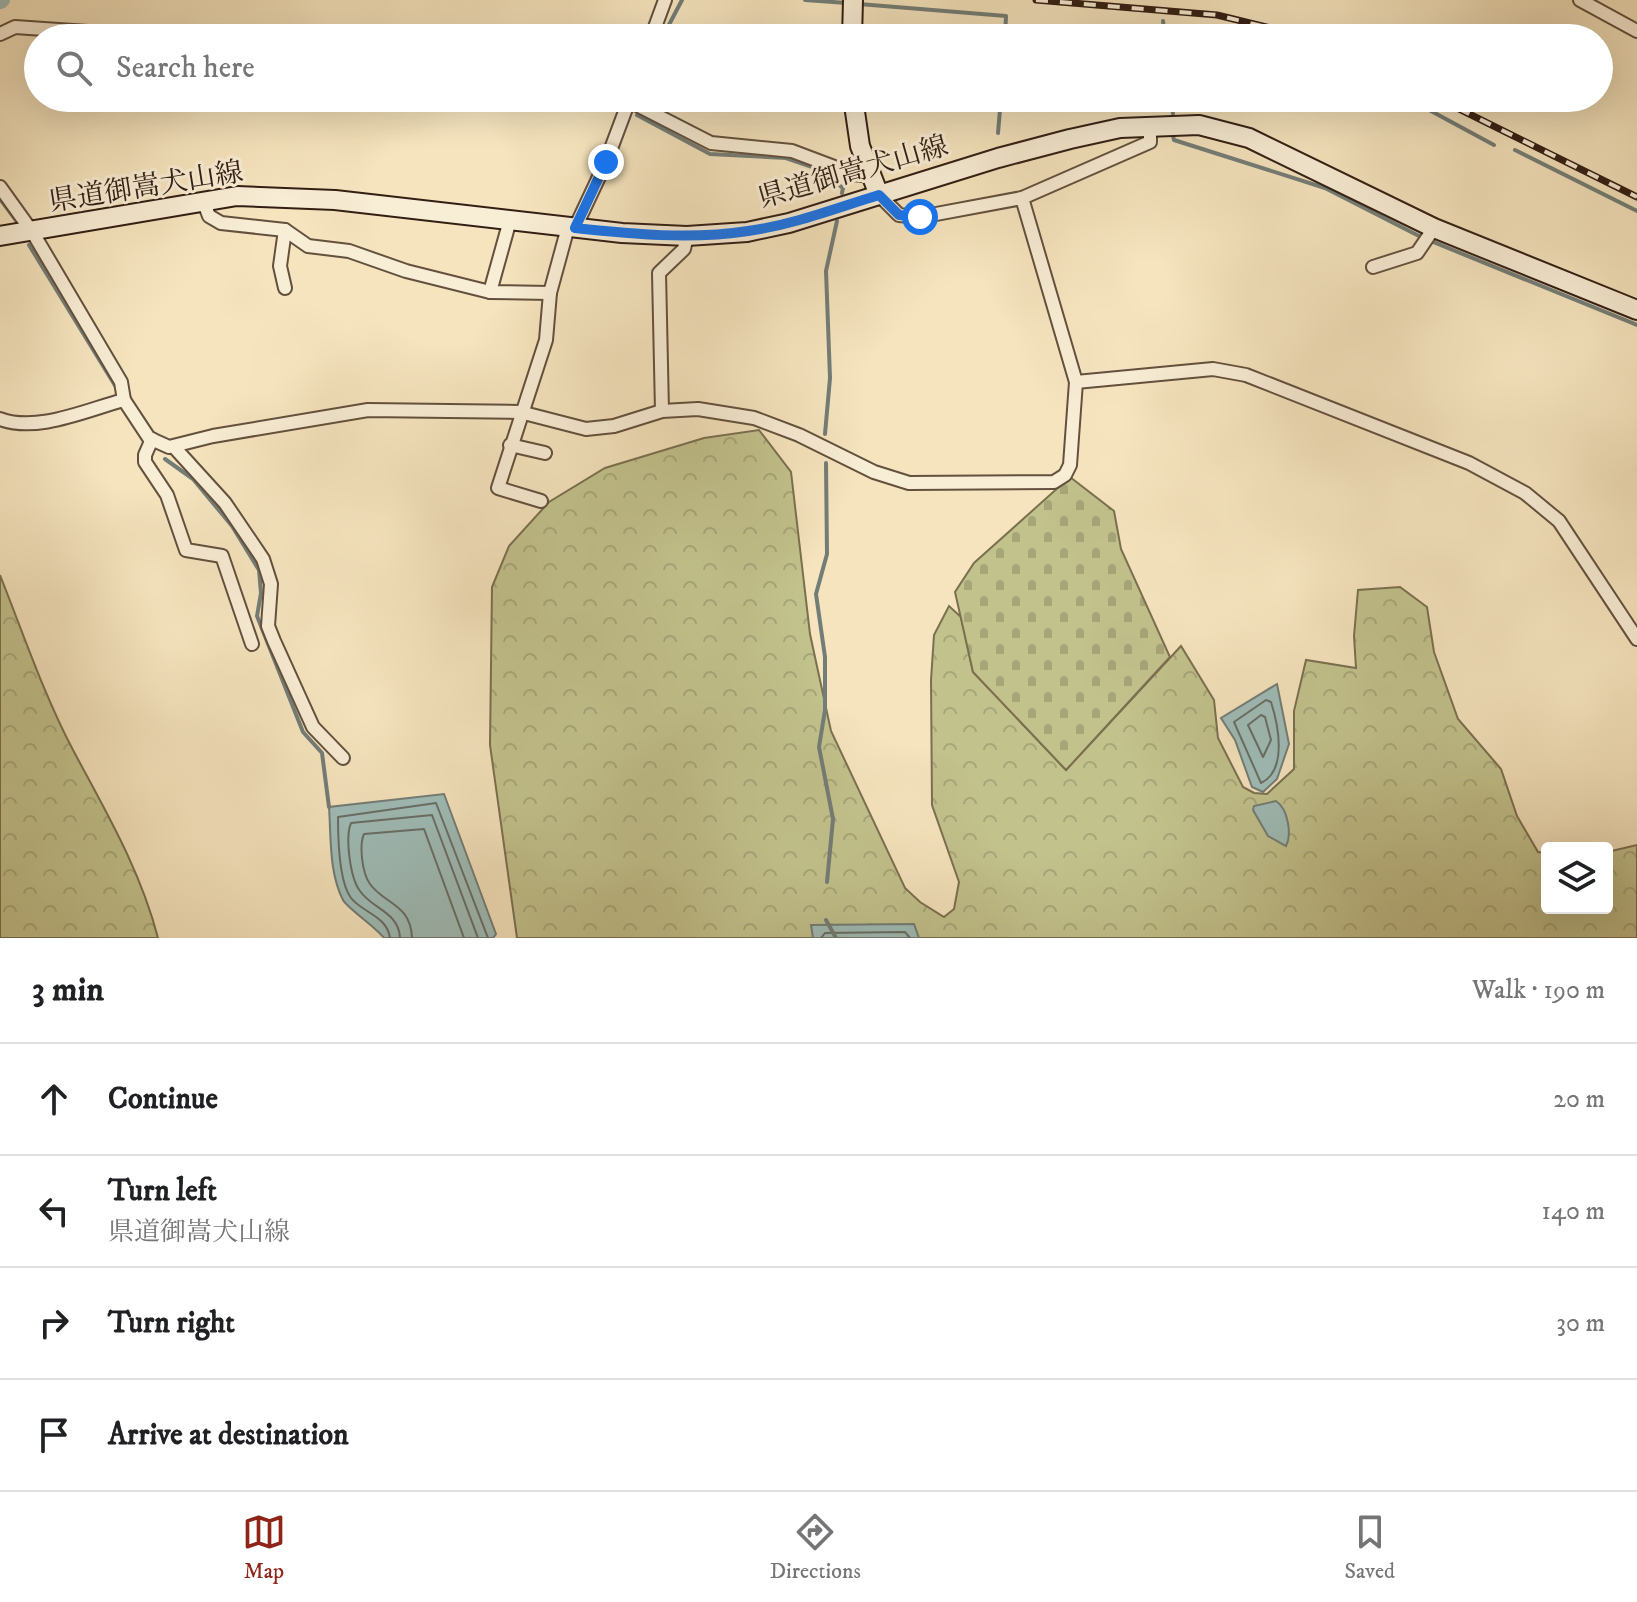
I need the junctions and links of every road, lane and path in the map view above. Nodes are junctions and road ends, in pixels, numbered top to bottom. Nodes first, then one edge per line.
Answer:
1 (665, 0) edge
2 (853, 0) edge
3 (1580, 0) edge
4 (656, 24) edge
5 (852, 24) edge
6 (24, 28) edge
7 (1637, 31) edge
8 (0, 34) edge
9 (625, 112) edge
10 (653, 112) edge
11 (855, 112) edge
12 (1150, 126) junction
13 (871, 176) junction
14 (0, 187) edge
15 (879, 195) junction
16 (1022, 198) junction
17 (204, 203) junction
18 (510, 220) junction
19 (571, 228) junction
20 (285, 230) junction
21 (33, 233) junction
22 (1431, 234) junction
23 (0, 236) edge
24 (687, 236) junction
25 (1373, 267) dead end
26 (285, 288) dead end
27 (490, 292) junction
28 (550, 293) junction
29 (1637, 310) edge
30 (1076, 382) junction
31 (124, 400) junction
32 (662, 411) junction
33 (520, 412) junction
34 (0, 419) edge
35 (152, 439) junction
36 (510, 445) junction
37 (174, 447) junction
38 (545, 453) dead end
39 (541, 501) dead end
40 (1637, 639) edge
41 (252, 644) dead end
42 (343, 758) dead end

1 - 4 street
2 - 5 main road
3 - 7 street
6 - 8 street
9 - 19 street
10 - 13 street
11 - 13 main road
12 - 15 main road, 県道御嵩犬山線
12 - 16 street
12 - 22 main road, 県道御嵩犬山線
13 - 15 main road
14 - 21 street
15 - 16 street
15 - 24 main road, 県道御嵩犬山線
16 - 30 street
17 - 18 main road, 県道御嵩犬山線
17 - 20 street
17 - 21 main road, 県道御嵩犬山線
18 - 19 main road, 県道御嵩犬山線
18 - 27 street
19 - 24 main road, 県道御嵩犬山線
19 - 28 street
20 - 26 street
20 - 27 street
21 - 23 main road, 県道御嵩犬山線
21 - 31 street
22 - 25 street
22 - 29 main road, 県道御嵩犬山線
24 - 32 street
27 - 28 street
28 - 33 street
30 - 32 street
30 - 40 street
31 - 34 street
31 - 35 street
32 - 33 street
33 - 36 street
33 - 37 street
35 - 37 street
35 - 41 street
36 - 38 street
36 - 39 street
37 - 42 street

